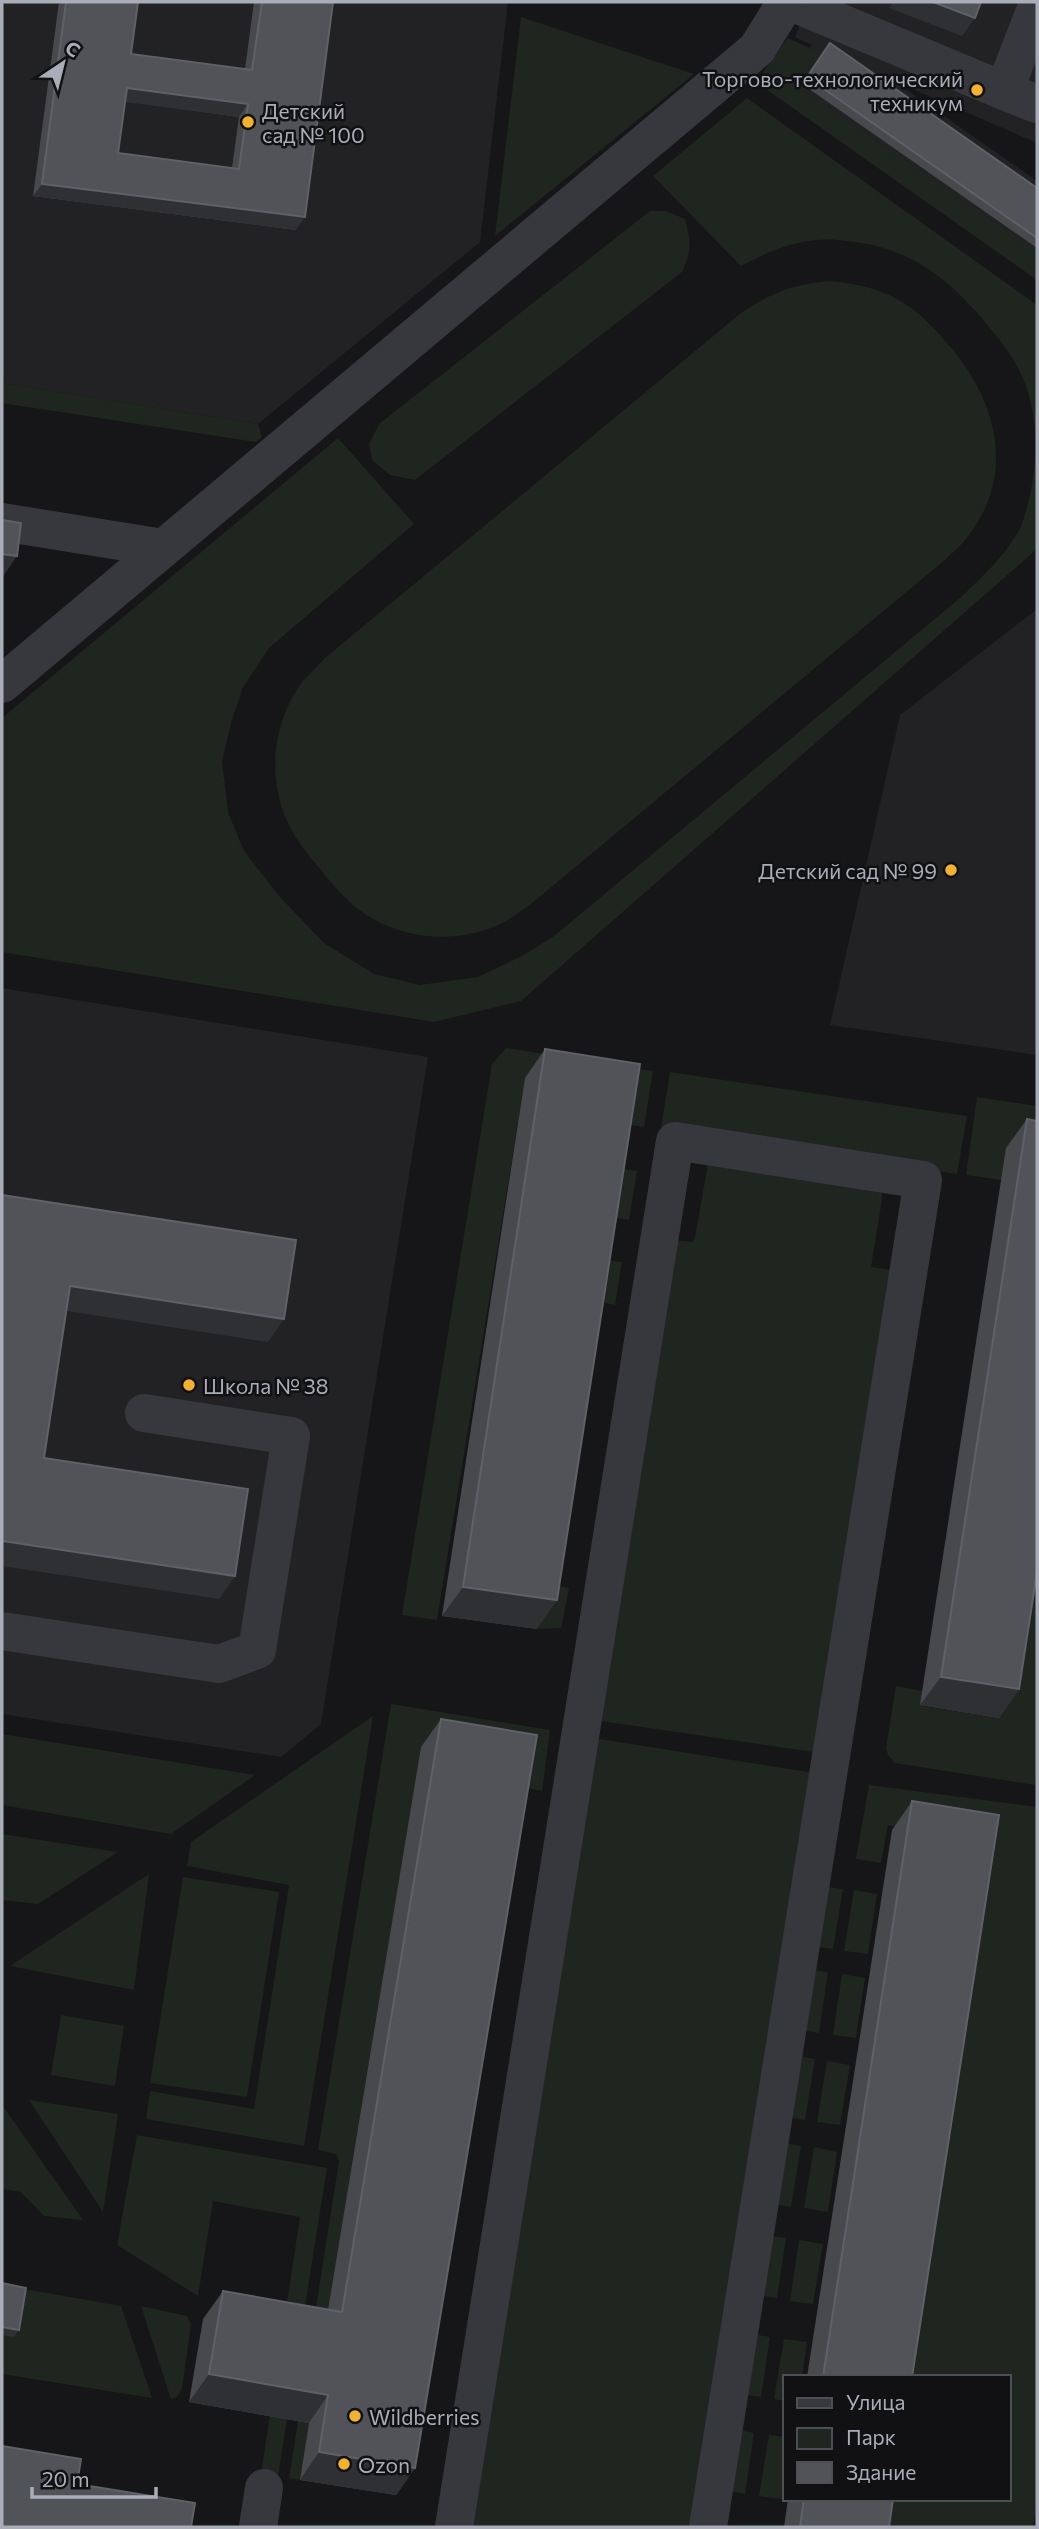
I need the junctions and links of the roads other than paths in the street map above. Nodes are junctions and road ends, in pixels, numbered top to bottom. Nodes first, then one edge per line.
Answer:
1 (788, 2) edge
2 (1037, 6) edge
3 (1021, 98) edge
4 (2, 522) edge
5 (163, 548) junction
6 (2, 684) edge
7 (144, 1413) dead end
8 (2, 1631) edge
9 (264, 2488) dead end
10 (258, 2527) edge
11 (454, 2527) edge
12 (708, 2527) edge

1 - 3 street
1 - 5 street
2 - 3 street
4 - 5 street
5 - 6 street
7 - 8 street
9 - 10 street
11 - 12 street

